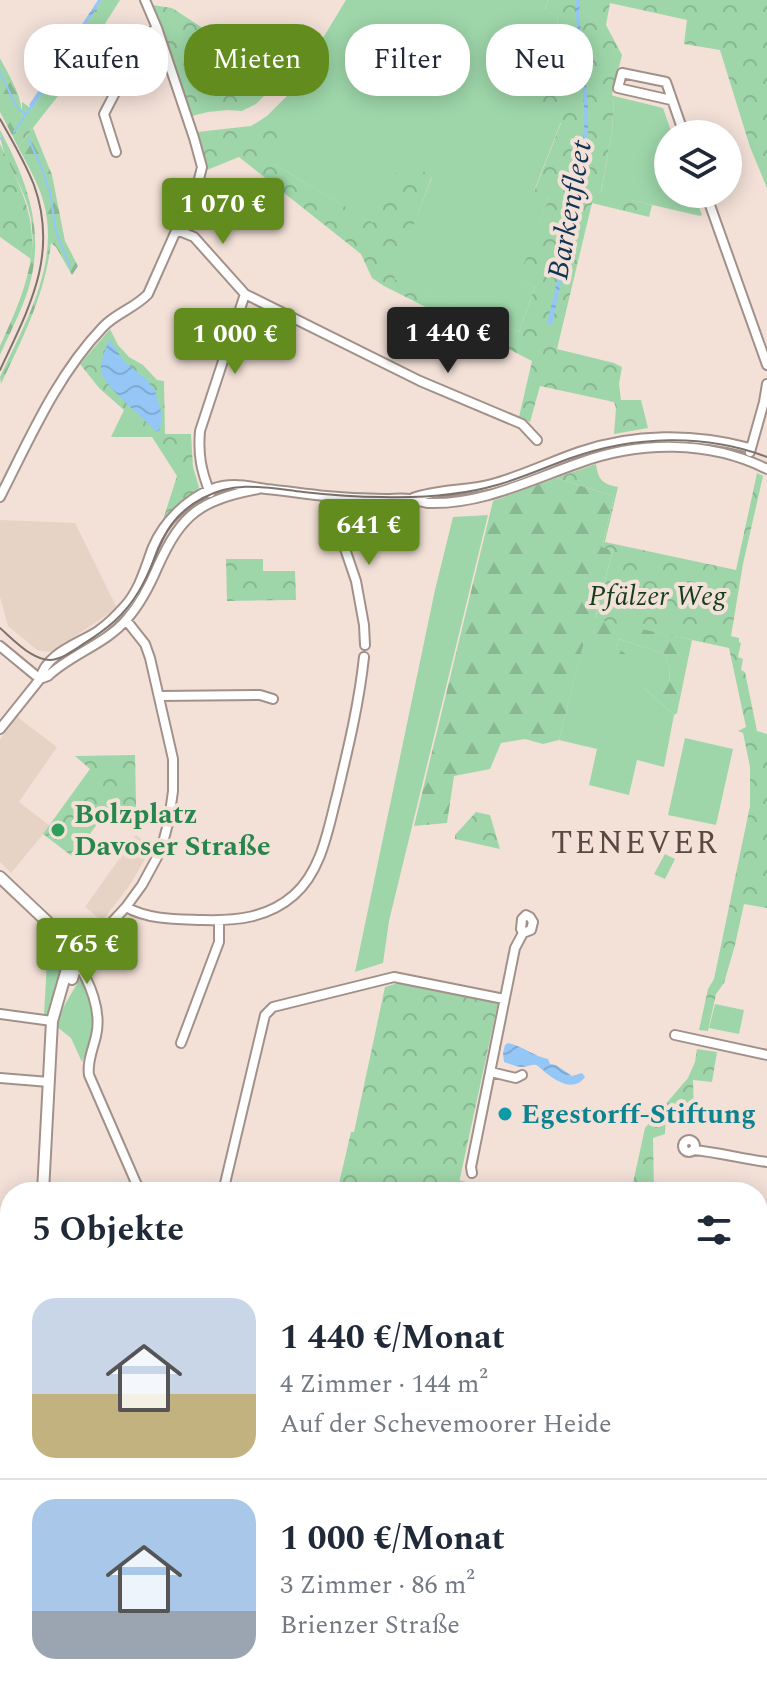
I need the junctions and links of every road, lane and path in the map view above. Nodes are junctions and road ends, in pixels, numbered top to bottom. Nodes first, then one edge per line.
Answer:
1 (145, 0) edge
2 (155, 24) edge
3 (168, 60) edge
4 (113, 96) edge
5 (671, 100) junction
6 (679, 120) edge
7 (116, 152) dead end
8 (711, 208) edge
9 (177, 230) junction
10 (245, 294) junction
11 (767, 365) edge
12 (767, 384) edge
13 (537, 440) dead end
14 (750, 448) junction
15 (748, 461) junction
16 (767, 469) edge
17 (261, 488) junction
18 (209, 491) junction
19 (327, 496) junction
20 (0, 497) edge
21 (410, 499) junction
22 (213, 501) junction
23 (126, 620) junction
24 (365, 645) dead end
25 (0, 646) edge
26 (63, 651) junction
27 (364, 657) dead end
28 (69, 662) junction
29 (40, 679) junction
30 (159, 696) junction
31 (273, 699) dead end
32 (0, 729) edge
33 (0, 877) edge
34 (126, 907) junction
35 (219, 920) junction
36 (523, 933) dead end
37 (73, 962) junction
38 (504, 999) junction
39 (0, 1014) edge
40 (52, 1021) junction
41 (675, 1035) dead end
42 (181, 1043) dead end
43 (767, 1055) edge
44 (491, 1072) junction
45 (522, 1075) dead end
46 (0, 1078) edge
47 (49, 1082) junction
48 (693, 1150) dead end
49 (767, 1162) edge
50 (472, 1173) dead end
51 (44, 1182) edge
52 (136, 1182) edge
53 (225, 1182) edge

1 - 2 street
3 - 9 street
4 - 7 street
5 - 5 street
5 - 6 street
8 - 11 street
9 - 10 street
9 - 20 street
10 - 13 street
10 - 18 street
12 - 14 street
14 - 15 street
14 - 21 street
15 - 16 street
15 - 21 street
17 - 18 street
17 - 19 street
17 - 22 street
18 - 22 street
18 - 26 street
19 - 21 street
19 - 24 street
22 - 23 street
23 - 28 street
23 - 30 street
25 - 29 street
26 - 28 street
26 - 29 street
27 - 35 street
28 - 29 street
29 - 32 street
30 - 31 street
30 - 34 street
33 - 37 main road
34 - 35 street
34 - 37 street
35 - 42 street
36 - 38 street
37 - 40 main road
37 - 52 street
38 - 44 street
38 - 53 street
39 - 40 street
40 - 47 main road
41 - 43 street
44 - 45 street
44 - 50 street
46 - 47 street
47 - 51 main road
48 - 49 street

